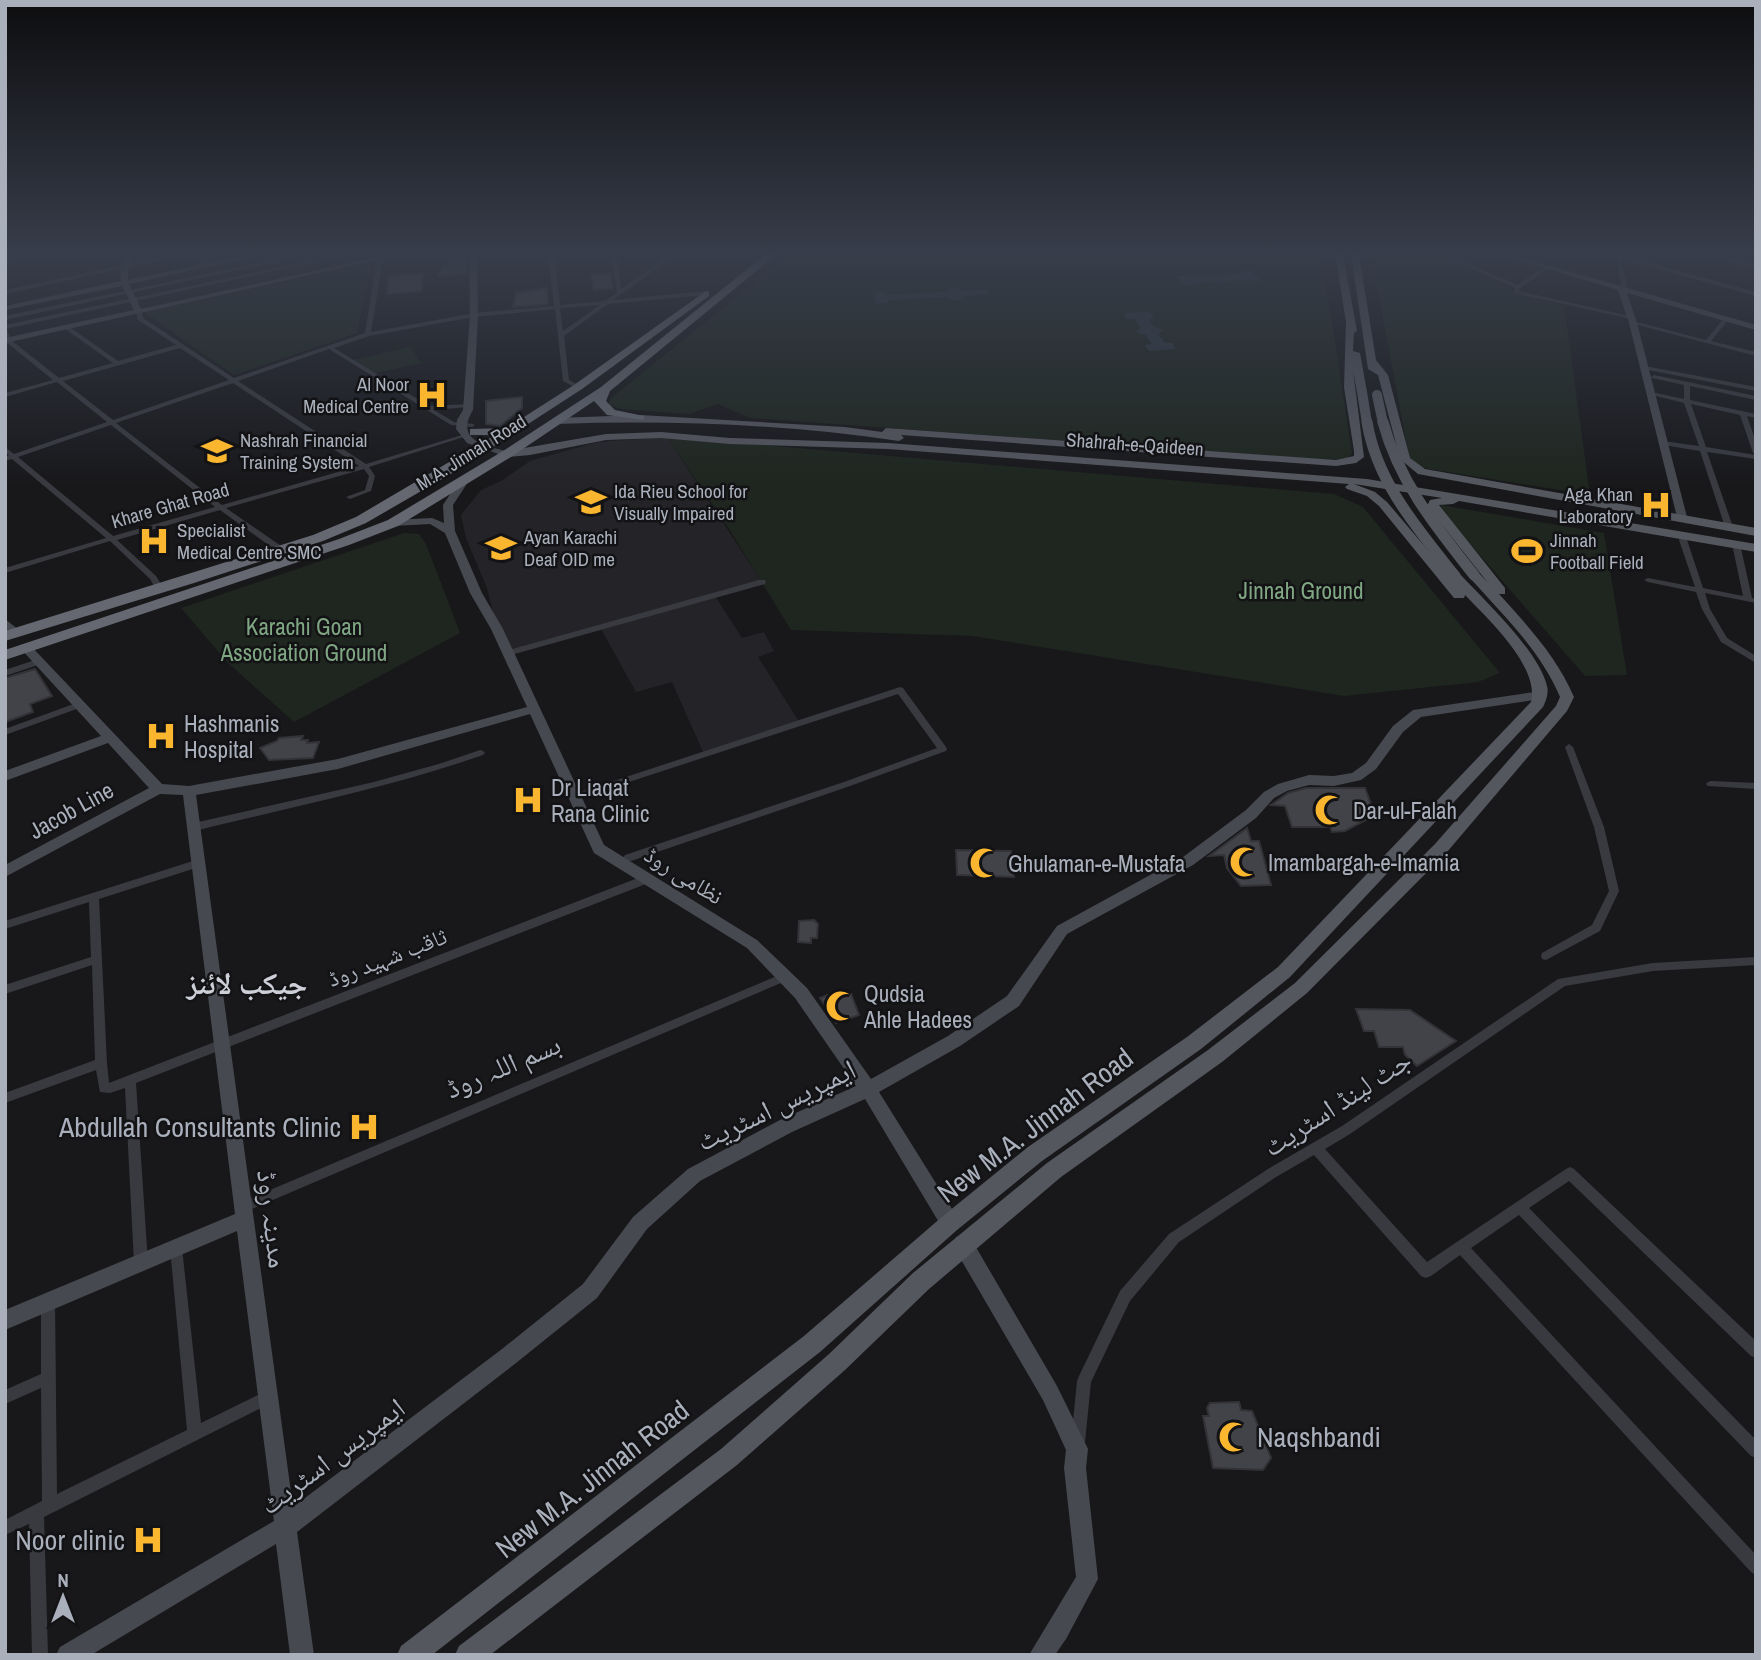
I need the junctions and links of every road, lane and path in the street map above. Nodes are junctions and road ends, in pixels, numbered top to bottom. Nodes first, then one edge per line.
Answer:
1 (32, 331) edge
2 (72, 331) edge
3 (158, 331) edge
4 (382, 331) edge
5 (473, 331) edge
6 (560, 331) edge
7 (566, 331) edge
8 (657, 331) edge
9 (676, 331) edge
10 (1349, 331) edge
11 (1351, 331) edge
12 (1367, 331) edge
13 (1635, 331) edge
14 (1671, 331) edge
15 (1716, 331) edge
16 (368, 334) joint
17 (6, 335) edge
18 (560, 336) junction
19 (1707, 342) junction
20 (180, 346) junction
21 (329, 347) junction
22 (1756, 354) edge
23 (1371, 359) junction
24 (118, 364) junction
25 (1646, 372) junction
26 (57, 381) junction
27 (234, 381) junction
28 (1687, 384) junction
29 (578, 387) junction
30 (605, 389) junction
31 (1756, 389) edge
32 (1651, 394) junction
33 (5, 395) edge
34 (1756, 398) edge
35 (1687, 402) junction
36 (430, 408) junction
37 (468, 408) junction
38 (1743, 414) junction
39 (1756, 416) edge
40 (640, 418) junction
41 (556, 421) junction
42 (111, 423) junction
43 (468, 430) junction
44 (510, 430) junction
45 (845, 430) junction
46 (890, 442) junction
47 (1663, 443) junction
48 (487, 445) junction
49 (851, 447) junction
50 (5, 449) edge
51 (1704, 449) junction
52 (512, 450) junction
53 (1756, 455) edge
54 (9, 457) edge
55 (366, 467) junction
56 (465, 479) junction
57 (350, 497) dead end
58 (220, 507) junction
59 (1682, 517) junction
60 (393, 523) junction
61 (1729, 527) junction
62 (450, 531) junction
63 (1756, 532) edge
64 (111, 538) junction
65 (1756, 539) edge
66 (1683, 540) junction
67 (1736, 544) junction
68 (1756, 548) edge
69 (281, 550) junction
70 (5, 571) edge
71 (1648, 580) dead end
72 (762, 582) dead end
73 (160, 589) junction
74 (1700, 590) junction
75 (1752, 600) edge
76 (9, 631) edge
77 (26, 648) junction
78 (508, 653) junction
79 (5, 655) edge
80 (1522, 655) junction
81 (1545, 656) junction
82 (1756, 660) edge
83 (41, 662) junction
84 (5, 673) edge
85 (1541, 695) junction
86 (79, 705) junction
87 (534, 709) junction
88 (5, 732) edge
89 (109, 738) junction
90 (1569, 747) dead end
91 (480, 753) dead end
92 (5, 776) edge
93 (1711, 785) dead end
94 (1756, 786) edge
95 (158, 789) junction
96 (189, 791) junction
97 (574, 797) junction
98 (194, 827) junction
99 (628, 858) dead end
100 (199, 863) junction
101 (5, 872) edge
102 (647, 879) junction
103 (94, 897) junction
104 (5, 925) edge
105 (1546, 956) dead end
106 (97, 959) junction
107 (1756, 961) edge
108 (784, 977) junction
109 (5, 990) edge
110 (222, 1045) junction
111 (101, 1063) junction
112 (130, 1081) junction
113 (869, 1089) junction
114 (5, 1098) edge
115 (1316, 1148) junction
116 (1519, 1208) junction
117 (244, 1213) junction
118 (950, 1223) junction
119 (963, 1244) junction
120 (1461, 1247) junction
121 (176, 1248) junction
122 (141, 1263) junction
123 (48, 1302) junction
124 (5, 1320) edge
125 (1756, 1351) edge
126 (48, 1378) junction
127 (5, 1397) edge
128 (268, 1397) junction
129 (195, 1433) junction
130 (1077, 1450) junction
131 (1756, 1451) edge
132 (43, 1510) junction
133 (285, 1527) junction
134 (5, 1528) edge
135 (1756, 1567) edge
136 (40, 1655) edge
137 (68, 1655) edge
138 (302, 1655) edge
139 (410, 1655) edge
140 (468, 1655) edge
141 (1041, 1655) edge

1 - 17 street
2 - 24 street
3 - 20 street
4 - 16 street
5 - 37 street
6 - 18 street
7 - 18 street
8 - 29 highway, M.A. Jinnah Road
9 - 30 highway, M.A. Jinnah Road
10 - 45 main road
11 - 80 main road, bridge
12 - 23 main road, New M.A. Jinnah Road
13 - 25 street
14 - 19 street
15 - 19 street
16 - 21 street
17 - 26 street
18 - 29 street
19 - 22 street
20 - 24 street
20 - 27 street
21 - 27 street
21 - 36 street
23 - 59 main road
23 - 81 main road, New M.A. Jinnah Road, bridge
24 - 26 street
25 - 28 street
25 - 31 street
25 - 32 street
26 - 33 street
26 - 42 street
27 - 42 street
27 - 55 street
28 - 34 street
28 - 35 street
29 - 44 highway, M.A. Jinnah Road
30 - 40 highway
30 - 41 highway, M.A. Jinnah Road
32 - 35 street
32 - 47 street
35 - 38 street
35 - 51 street
36 - 37 street
36 - 43 street
37 - 43 street
38 - 39 street
38 - 53 street
40 - 41 main road, Shahrah-e-Qaideen
40 - 45 main road, Shahrah-e-Qaideen
41 - 44 highway
41 - 52 highway, M.A. Jinnah Road
42 - 54 street
42 - 58 street
43 - 44 highway
43 - 48 street
43 - 55 street, Khare Ghat Road
44 - 48 highway, M.A. Jinnah Road
45 - 46 main road, Shahrah-e-Qaideen
46 - 49 main road, Shahrah-e-Qaideen
46 - 65 main road, Shahrah-e-Qaideen
46 - 67 main road, Shahrah-e-Qaideen
47 - 51 street
47 - 59 street
48 - 52 street
48 - 69 highway, M.A. Jinnah Road
49 - 52 main road, Shahrah-e-Qaideen
49 - 80 main road
50 - 54 street
51 - 53 street
51 - 61 street
52 - 56 highway, M.A. Jinnah Road
54 - 64 street
55 - 57 street
55 - 58 street, Khare Ghat Road
56 - 60 highway, M.A. Jinnah Road
56 - 62 street, نظامی روڈ
58 - 64 street, Khare Ghat Road
58 - 69 street
59 - 61 main road
60 - 62 street
60 - 77 highway, M.A. Jinnah Road
61 - 63 main road
62 - 78 street, نظامی روڈ
64 - 70 street, Khare Ghat Road
64 - 73 street
66 - 67 main road
66 - 74 street
66 - 81 main road
67 - 68 main road, Shahrah-e-Qaideen
67 - 75 street
69 - 73 highway, M.A. Jinnah Road
71 - 74 street
72 - 78 street
73 - 76 highway, M.A. Jinnah Road
74 - 75 street
74 - 82 street
77 - 79 highway, M.A. Jinnah Road
77 - 83 street
78 - 87 street, نظامی روڈ
80 - 85 main road
81 - 119 main road, New M.A. Jinnah Road
83 - 84 street
83 - 86 street
85 - 113 street, ایمپریس اسٹریٹ
85 - 118 main road, New M.A. Jinnah Road
86 - 88 street
86 - 89 street
87 - 96 street
87 - 97 street, نظامی روڈ
89 - 92 street
89 - 95 street
90 - 105 street
91 - 98 street
93 - 94 street
95 - 96 street
95 - 101 street, Jacob Line
96 - 98 street, مدینہ روڈ
97 - 99 street
97 - 102 street, نظامی روڈ
98 - 100 street, مدینہ روڈ
100 - 103 street
100 - 110 street, مدینہ روڈ
102 - 108 street, نظامی روڈ
102 - 110 street, ثاقب شہید روڈ
103 - 104 street
103 - 106 street
106 - 109 street
106 - 111 street
107 - 115 street, جٹ لینڈ اسٹریٹ
108 - 113 street, نظامی روڈ
108 - 117 street, بسم اللہ روڈ
110 - 112 street, ثاقب شہید روڈ
110 - 117 street, مدینہ روڈ
111 - 112 street, ثاقب شہید روڈ
111 - 114 street
112 - 122 street
113 - 118 street, نظامی روڈ
113 - 133 street, ایمپریس اسٹریٹ
115 - 120 street
115 - 130 street, جٹ لینڈ اسٹریٹ
116 - 120 street
116 - 125 street
116 - 131 street
117 - 121 street, بسم اللہ روڈ
117 - 128 street, مدینہ روڈ
118 - 139 main road, New M.A. Jinnah Road
119 - 130 street
119 - 140 main road, New M.A. Jinnah Road
120 - 135 street
121 - 122 street, بسم اللہ روڈ
121 - 129 street
122 - 123 street, بسم اللہ روڈ
123 - 124 street, بسم اللہ روڈ
123 - 126 street
126 - 127 street
126 - 132 street
128 - 129 street
128 - 133 street, مدینہ روڈ
129 - 132 street
130 - 141 street
132 - 134 street
132 - 136 street
133 - 137 street, ایمپریس اسٹریٹ
133 - 138 street, مدینہ روڈ

